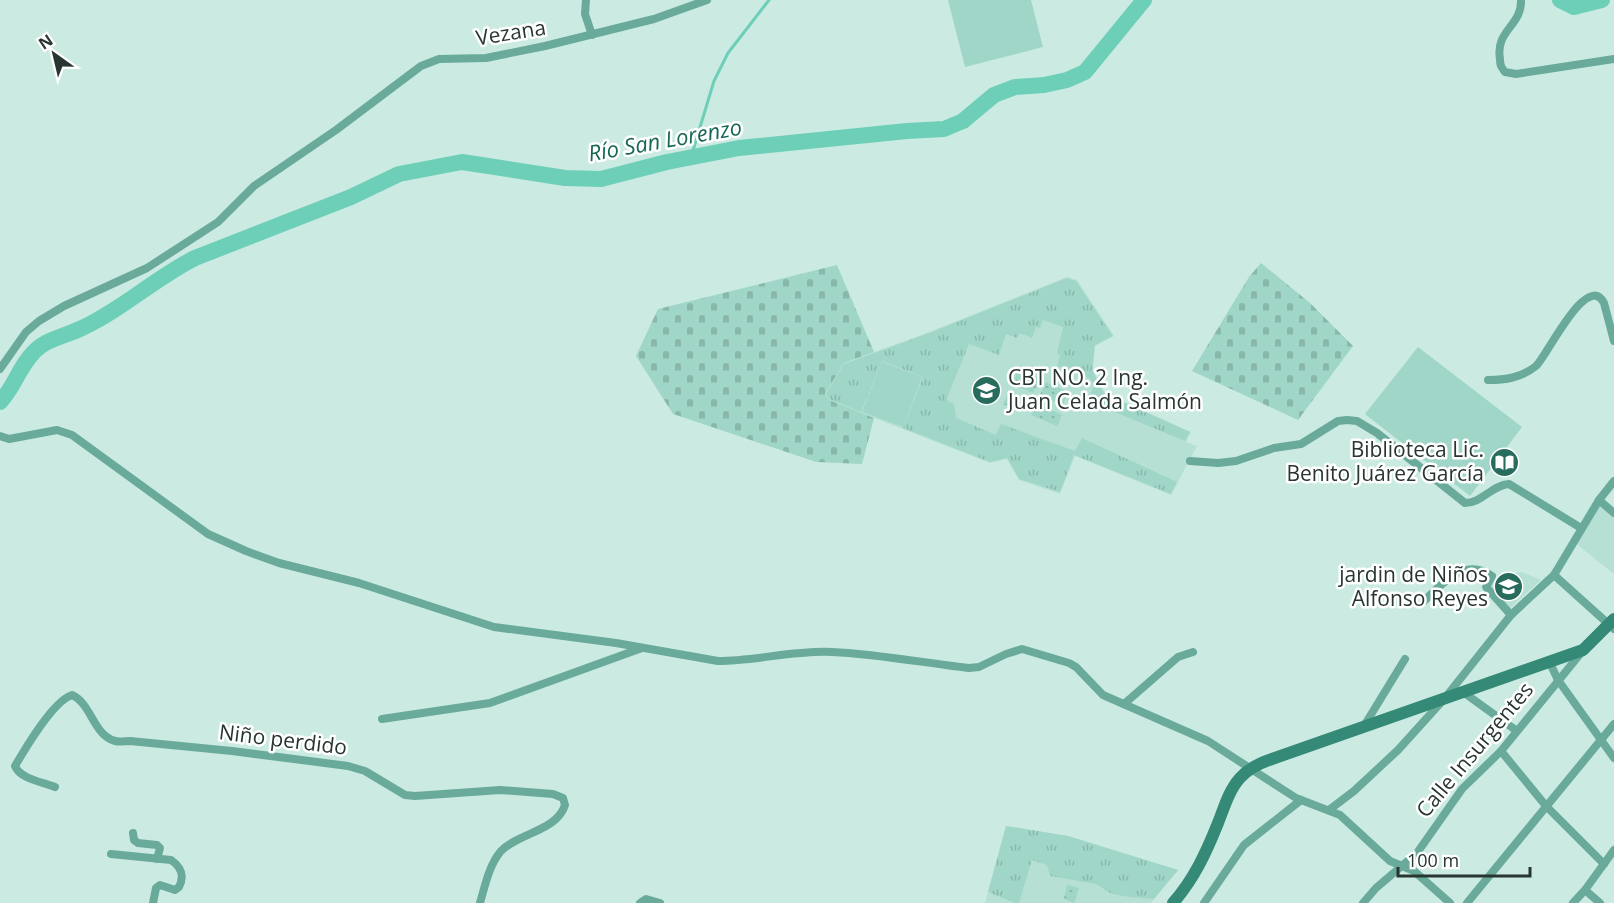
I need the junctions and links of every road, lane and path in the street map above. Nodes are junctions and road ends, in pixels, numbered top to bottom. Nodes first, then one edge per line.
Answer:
1 (586, 0) edge
2 (1521, 0) edge
3 (702, 1) edge
4 (592, 35) junction
5 (1614, 59) edge
6 (1614, 341) edge
7 (0, 369) edge
8 (1488, 380) dead end
9 (0, 436) edge
10 (1190, 461) dead end
11 (1614, 482) edge
12 (1599, 500) junction
13 (1614, 513) edge
14 (1581, 528) junction
15 (1554, 575) junction
16 (1424, 601) dead end
17 (1511, 615) junction
18 (1613, 624) edge
19 (643, 648) junction
20 (1583, 650) junction
21 (1193, 652) dead end
22 (1405, 659) dead end
23 (1549, 661) junction
24 (1558, 680) junction
25 (1463, 692) junction
26 (1445, 698) junction
27 (1124, 704) junction
28 (382, 719) dead end
29 (1614, 724) edge
30 (1364, 727) junction
31 (1517, 731) junction
32 (1602, 741) junction
33 (1501, 751) junction
34 (1614, 758) edge
35 (1251, 768) junction
36 (55, 787) dead end
37 (1301, 800) junction
38 (1546, 806) junction
39 (1329, 810) junction
40 (132, 832) dead end
41 (1614, 850) edge
42 (111, 854) dead end
43 (157, 859) junction
44 (1604, 864) junction
45 (1402, 866) junction
46 (1585, 890) junction
47 (153, 903) edge
48 (480, 903) edge
49 (640, 903) edge
50 (660, 903) edge
51 (1173, 903) edge
52 (1204, 903) edge
53 (1363, 903) edge
54 (1450, 903) edge
55 (1467, 903) edge
56 (1574, 903) edge
57 (1600, 903) edge

1 - 4 street
2 - 5 street
3 - 4 street, Vezana
4 - 7 street, Vezana
6 - 8 street
9 - 19 street
10 - 14 street
11 - 12 street
12 - 13 street
12 - 14 street
14 - 15 street
15 - 17 street
15 - 18 street
16 - 17 street
17 - 26 street
18 - 20 main road, Calle Insurgentes
19 - 27 street
19 - 28 street
20 - 23 main road
20 - 24 street, Calle Insurgentes
21 - 27 street
22 - 30 street
23 - 24 street
23 - 25 main road
24 - 31 street, Calle Insurgentes
24 - 32 street
25 - 26 main road
25 - 31 street
26 - 30 main road
26 - 39 street
27 - 35 street
29 - 32 street
30 - 35 main road
31 - 33 street, Calle Insurgentes
32 - 34 street
32 - 38 street
33 - 38 street
33 - 45 street, Calle Insurgentes
35 - 37 street
35 - 51 main road
36 - 48 street, Niño perdido
37 - 39 street
37 - 52 street
38 - 44 street
38 - 55 street
39 - 45 street
40 - 43 street
41 - 44 street
42 - 43 street
43 - 47 street
44 - 46 street
45 - 53 street, Calle Insurgentes
45 - 54 street
46 - 56 street
46 - 57 street
49 - 50 street

